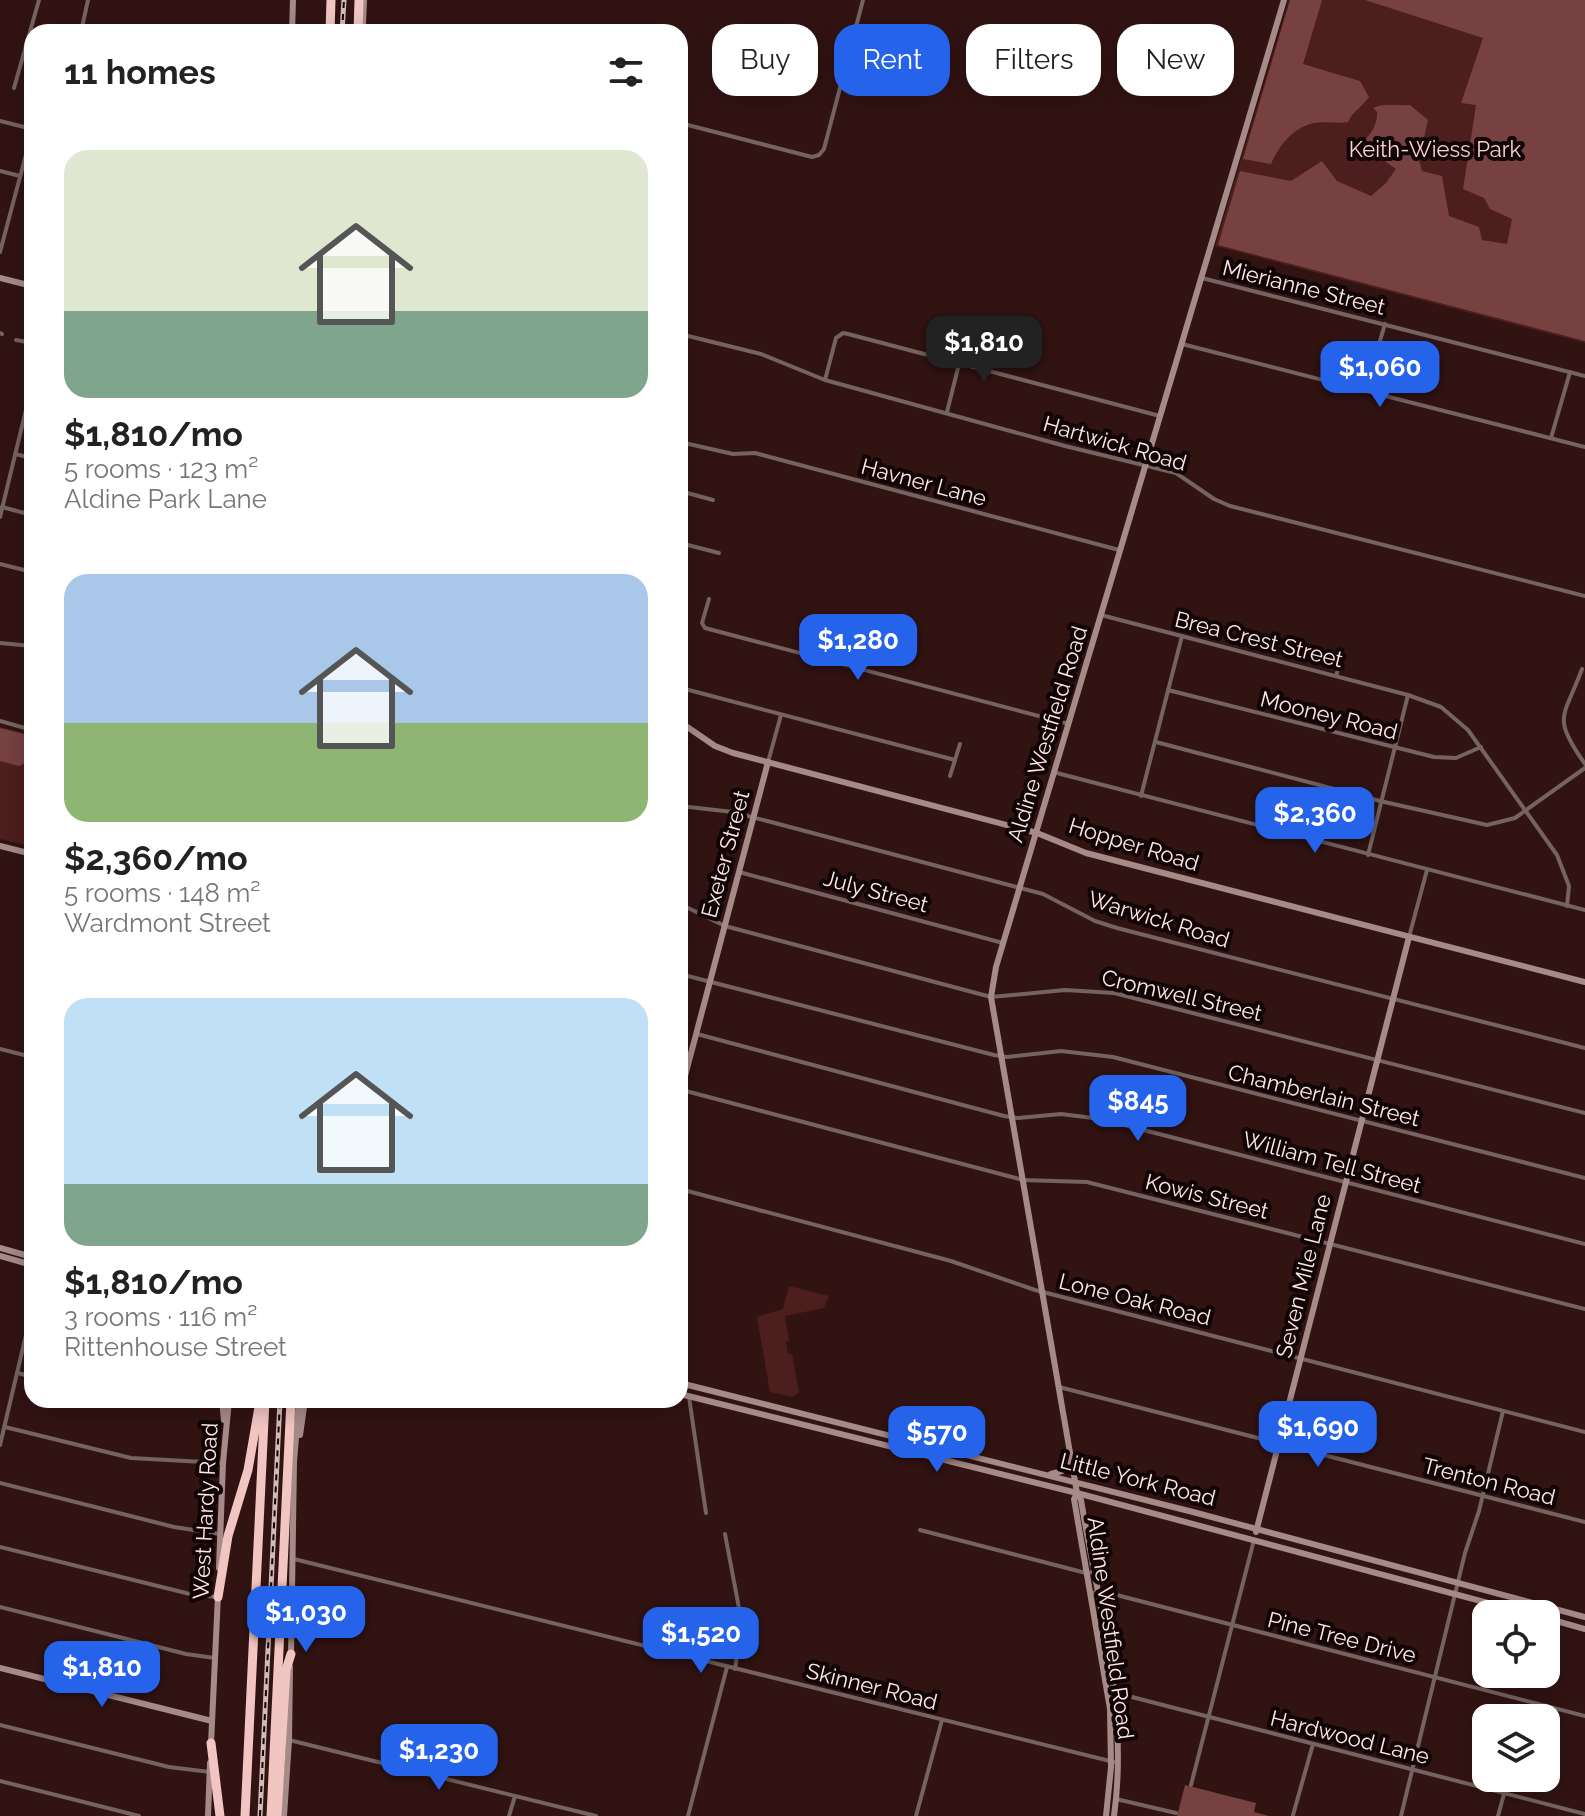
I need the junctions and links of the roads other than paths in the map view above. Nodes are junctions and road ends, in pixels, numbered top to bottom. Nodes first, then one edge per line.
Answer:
1 (39, 0) edge
2 (88, 0) edge
3 (293, 0) edge
4 (331, 0) edge
5 (361, 0) edge
6 (863, 0) edge
7 (1284, 0) edge
8 (32, 24) edge
9 (83, 24) edge
10 (292, 24) edge
11 (330, 24) edge
12 (360, 24) edge
13 (24, 53) edge
14 (14, 88) dead end
15 (0, 121) edge
16 (688, 125) edge
17 (24, 128) edge
18 (24, 161) edge
19 (0, 171) edge
20 (20, 176) junction
21 (0, 225) edge
22 (7, 227) junction
23 (0, 252) edge
24 (0, 278) edge
25 (1202, 278) junction
26 (24, 284) edge
27 (1385, 324) junction
28 (688, 336) edge
29 (16, 340) dead end
30 (24, 342) edge
31 (1182, 344) junction
32 (959, 363) junction
33 (1570, 372) junction
34 (1585, 376) edge
35 (825, 380) junction
36 (1365, 391) junction
37 (947, 412) junction
38 (1160, 416) junction
39 (24, 422) edge
40 (1551, 438) junction
41 (688, 444) edge
42 (1585, 447) edge
43 (15, 454) junction
44 (24, 456) edge
45 (1145, 465) junction
46 (688, 493) edge
47 (713, 500) dead end
48 (2, 507) junction
49 (24, 513) edge
50 (0, 517) edge
51 (688, 545) edge
52 (1120, 550) junction
53 (719, 553) dead end
54 (0, 564) edge
55 (24, 570) edge
56 (1585, 596) edge
57 (709, 599) dead end
58 (1101, 615) junction
59 (1182, 636) junction
60 (0, 643) edge
61 (24, 645) edge
62 (1343, 653) dead end
63 (1582, 669) dead end
64 (1336, 676) junction
65 (688, 690) edge
66 (1168, 690) junction
67 (1408, 695) junction
68 (781, 715) junction
69 (0, 721) edge
70 (1069, 724) junction
71 (688, 727) edge
72 (24, 728) edge
73 (1156, 742) junction
74 (960, 744) dead end
75 (1481, 747) junction
76 (1394, 748) junction
77 (955, 760) junction
78 (768, 762) junction
79 (1585, 766) edge
80 (1053, 772) junction
81 (950, 776) dead end
82 (1141, 796) junction
83 (1380, 801) junction
84 (688, 807) edge
85 (1526, 811) junction
86 (754, 818) junction
87 (1037, 833) junction
88 (0, 846) edge
89 (24, 852) edge
90 (1368, 855) junction
91 (1427, 870) junction
92 (739, 872) junction
93 (1020, 888) junction
94 (1567, 906) junction
95 (688, 909) edge
96 (1585, 910) edge
97 (725, 926) junction
98 (1409, 937) junction
99 (1003, 943) junction
100 (688, 976) edge
101 (710, 981) junction
102 (1585, 982) edge
103 (991, 997) junction
104 (1393, 999) junction
105 (697, 1034) junction
106 (1585, 1048) edge
107 (0, 1049) edge
108 (24, 1055) edge
109 (1000, 1056) junction
110 (1377, 1060) junction
111 (688, 1064) edge
112 (688, 1093) edge
113 (1585, 1113) edge
114 (1011, 1118) junction
115 (1361, 1122) junction
116 (1585, 1178) edge
117 (1023, 1180) junction
118 (1346, 1183) junction
119 (688, 1191) edge
120 (1585, 1244) edge
121 (1330, 1245) junction
122 (0, 1248) edge
123 (24, 1255) edge
124 (0, 1256) edge
125 (24, 1262) edge
126 (1043, 1292) junction
127 (1585, 1309) edge
128 (24, 1348) edge
129 (1301, 1359) junction
130 (18, 1373) junction
131 (24, 1375) edge
132 (688, 1385) edge
133 (1059, 1387) junction
134 (689, 1396) joint
135 (223, 1408) edge
136 (228, 1408) edge
137 (260, 1408) edge
138 (262, 1408) edge
139 (291, 1408) edge
140 (301, 1408) edge
141 (1503, 1410) junction
142 (856, 1426) junction
143 (5, 1427) junction
144 (1585, 1432) edge
145 (225, 1437) junction
146 (854, 1437) junction
147 (0, 1445) edge
148 (1278, 1445) junction
149 (1071, 1454) junction
150 (223, 1463) junction
151 (1046, 1474) junction
152 (1075, 1482) junction
153 (0, 1483) edge
154 (1077, 1493) junction
155 (1483, 1496) junction
156 (1102, 1500) junction
157 (706, 1513) dead end
158 (1084, 1518) junction
159 (1585, 1522) edge
160 (1257, 1529) junction
161 (920, 1530) dead end
162 (220, 1534) junction
163 (725, 1534) dead end
164 (1254, 1540) junction
165 (0, 1547) edge
166 (292, 1558) junction
167 (1090, 1572) junction
168 (1458, 1584) junction
169 (1094, 1593) junction
170 (1455, 1595) junction
171 (218, 1597) junction
172 (1474, 1600) edge
173 (0, 1607) edge
174 (1585, 1617) edge
175 (1560, 1622) edge
176 (1232, 1625) junction
177 (1585, 1629) edge
178 (291, 1654) junction
179 (215, 1658) junction
180 (727, 1667) junction
181 (0, 1668) edge
182 (735, 1669) junction
183 (1436, 1677) junction
184 (1111, 1696) junction
185 (1585, 1716) edge
186 (1209, 1717) junction
187 (942, 1720) junction
188 (212, 1721) junction
189 (0, 1725) edge
190 (289, 1740) junction
191 (211, 1743) junction
192 (1313, 1744) junction
193 (1114, 1762) junction
194 (1412, 1770) junction
195 (210, 1772) junction
196 (0, 1781) edge
197 (1191, 1785) dead end
198 (1504, 1794) junction
199 (515, 1796) junction
200 (1112, 1799) junction
201 (1176, 1813) dead end
202 (1585, 1814) edge
203 (1293, 1815) edge
204 (139, 1816) edge
205 (208, 1816) edge
206 (220, 1816) edge
207 (245, 1816) edge
208 (271, 1816) edge
209 (277, 1816) edge
210 (284, 1816) edge
211 (509, 1816) edge
212 (596, 1816) edge
213 (688, 1816) edge
214 (916, 1816) edge
215 (1106, 1816) edge
216 (1114, 1816) edge
217 (1401, 1816) edge
218 (1498, 1816) edge

1 - 8 street
2 - 9 street
3 - 10 main road
4 - 11 highway
5 - 12 highway
6 - 16 street
7 - 25 main road, Aldine Westfield Road
13 - 14 street
15 - 17 street
18 - 20 street
19 - 20 street
20 - 22 street
21 - 22 street
22 - 23 street
24 - 26 main road
25 - 27 street, Mierianne Street
25 - 31 main road, Aldine Westfield Road
27 - 33 street, Mierianne Street
27 - 36 street
28 - 35 street, Hartwick Road
29 - 30 street
31 - 36 street
31 - 38 main road, Aldine Westfield Road
32 - 35 street
32 - 37 street
32 - 38 street
33 - 34 street, Mierianne Street
33 - 40 street
35 - 37 street, Hartwick Road
36 - 40 street
37 - 45 street, Hartwick Road
38 - 45 main road, Aldine Westfield Road
39 - 43 street
40 - 42 street
41 - 52 street, Havner Lane
43 - 44 street
43 - 48 street
45 - 52 main road, Aldine Westfield Road
45 - 56 street, Hartwick Road
46 - 47 street
48 - 49 street
48 - 50 street
51 - 53 street
52 - 58 main road, Aldine Westfield Road
54 - 55 street
57 - 70 street
58 - 59 street, Brea Crest Street
58 - 70 main road, Aldine Westfield Road
59 - 64 street, Brea Crest Street
59 - 66 street
60 - 61 street
62 - 64 street
63 - 79 street
64 - 67 street, Brea Crest Street
65 - 68 street
66 - 73 street
66 - 76 street, Mooney Road
67 - 75 street, Brea Crest Street
67 - 76 street
68 - 77 street
68 - 78 street, Exeter Street
69 - 72 street
70 - 80 main road, Aldine Westfield Road
71 - 78 main road, Hopper Road
73 - 82 street
73 - 83 street
74 - 77 street
75 - 76 street, Mooney Road
75 - 85 street, Brea Crest Street
76 - 83 street
77 - 81 street
78 - 86 main road, Exeter Street
78 - 87 main road, Hopper Road
79 - 85 street
80 - 82 street
80 - 87 main road, Aldine Westfield Road
82 - 90 street
83 - 85 street
83 - 90 street
84 - 86 street, Warwick Road
85 - 94 street, Brea Crest Street
86 - 92 main road, Exeter Street
86 - 93 street, Warwick Road
87 - 93 main road, Aldine Westfield Road
87 - 98 main road, Hopper Road
88 - 89 main road
90 - 91 street
91 - 94 street
91 - 98 street, Seven Mile Lane
92 - 97 main road, Exeter Street
92 - 99 street, July Street
93 - 99 main road, Aldine Westfield Road
93 - 104 street, Warwick Road
94 - 96 street
95 - 97 street, Cromwell Street
97 - 101 main road, Exeter Street
97 - 103 street, Cromwell Street
98 - 102 main road, Hopper Road
98 - 104 main road, Seven Mile Lane
99 - 103 main road, Aldine Westfield Road
100 - 101 street, Chamberlain Street
101 - 105 main road, Exeter Street
101 - 109 street, Chamberlain Street
103 - 109 main road, Aldine Westfield Road
103 - 110 street, Cromwell Street
104 - 106 street, Warwick Road
104 - 110 main road, Seven Mile Lane
105 - 111 main road, Exeter Street
105 - 114 street, William Tell Street
107 - 108 street
109 - 114 main road, Aldine Westfield Road
109 - 115 street, Chamberlain Street
110 - 113 street, Cromwell Street
110 - 115 main road, Seven Mile Lane
112 - 117 street, Kowis Street
114 - 117 main road, Aldine Westfield Road
114 - 118 street, William Tell Street
115 - 116 street, Chamberlain Street
115 - 118 main road, Seven Mile Lane
117 - 121 street, Kowis Street
117 - 126 main road, Aldine Westfield Road
118 - 120 street, William Tell Street
118 - 121 main road, Seven Mile Lane
119 - 126 street, Lone Oak Road
121 - 127 street, Kowis Street
121 - 129 main road, Seven Mile Lane
122 - 123 main road
124 - 125 main road
126 - 129 street, Lone Oak Road
126 - 133 main road, Aldine Westfield Road
128 - 130 street
129 - 141 street, Lone Oak Road
129 - 148 main road, Seven Mile Lane
130 - 131 street
130 - 143 street
132 - 142 main road, Little York Road
133 - 148 street, Trenton Road
133 - 149 main road, Aldine Westfield Road
134 - 146 main road, Little York Road
134 - 157 street
135 - 145 main road
136 - 145 main road, West Hardy Road
137 - 171 highway
138 - 207 highway
139 - 208 highway
140 - 166 main road
141 - 144 street, Lone Oak Road
141 - 155 street
142 - 146 main road
142 - 151 main road, Little York Road
143 - 147 street
143 - 150 street
145 - 150 main road, West Hardy Road
146 - 154 main road, Little York Road
148 - 155 street, Trenton Road
148 - 160 main road, Seven Mile Lane
149 - 151 main road
149 - 152 main road, Aldine Westfield Road
150 - 162 main road, West Hardy Road
151 - 152 main road, Little York Road
152 - 154 main road, Aldine Westfield Road
152 - 160 main road, Little York Road
153 - 162 street
154 - 156 main road, Little York Road
154 - 158 main road, Aldine Westfield Road
154 - 167 main road, Aldine Westfield Road
155 - 159 street, Trenton Road
155 - 168 street
156 - 158 main road
156 - 164 main road, Little York Road
158 - 167 main road, Aldine Westfield Road
160 - 164 main road, Seven Mile Lane
160 - 168 main road, Little York Road
161 - 167 street
162 - 171 main road, West Hardy Road
163 - 182 street
164 - 170 main road, Little York Road
164 - 176 street, Seven Mile Lane
165 - 171 street
166 - 178 main road
166 - 180 street, Skinner Road
167 - 169 main road, Aldine Westfield Road
168 - 170 street
168 - 174 main road, Little York Road
169 - 176 street, Pine Tree Drive
169 - 184 main road, Aldine Westfield Road
170 - 172 main road, Little York Road
170 - 183 street
171 - 179 main road, West Hardy Road
173 - 179 street
175 - 177 main road
176 - 183 street, Pine Tree Drive
176 - 186 street, Seven Mile Lane
178 - 190 main road
178 - 209 highway
179 - 188 main road, West Hardy Road
180 - 182 street, Skinner Road
180 - 213 street
181 - 188 main road
182 - 187 street, Skinner Road
183 - 185 street, Pine Tree Drive
183 - 194 street
184 - 186 street, Hardwood Lane
184 - 193 main road, Aldine Westfield Road
186 - 192 street, Hardwood Lane
186 - 197 street, Seven Mile Lane
187 - 193 street, Skinner Road
187 - 214 street
188 - 191 main road, West Hardy Road
189 - 195 street
190 - 199 street
190 - 210 main road
191 - 195 main road, West Hardy Road
191 - 206 highway
192 - 194 street, Hardwood Lane
192 - 203 street
193 - 200 main road, Aldine Westfield Road
194 - 198 street, Hardwood Lane
194 - 217 street
195 - 205 main road, West Hardy Road
196 - 204 street
198 - 202 street, Hardwood Lane
198 - 218 street
199 - 211 street
199 - 212 street
200 - 201 street
200 - 215 main road, Aldine Westfield Road
200 - 216 main road, Aldine Westfield Road

